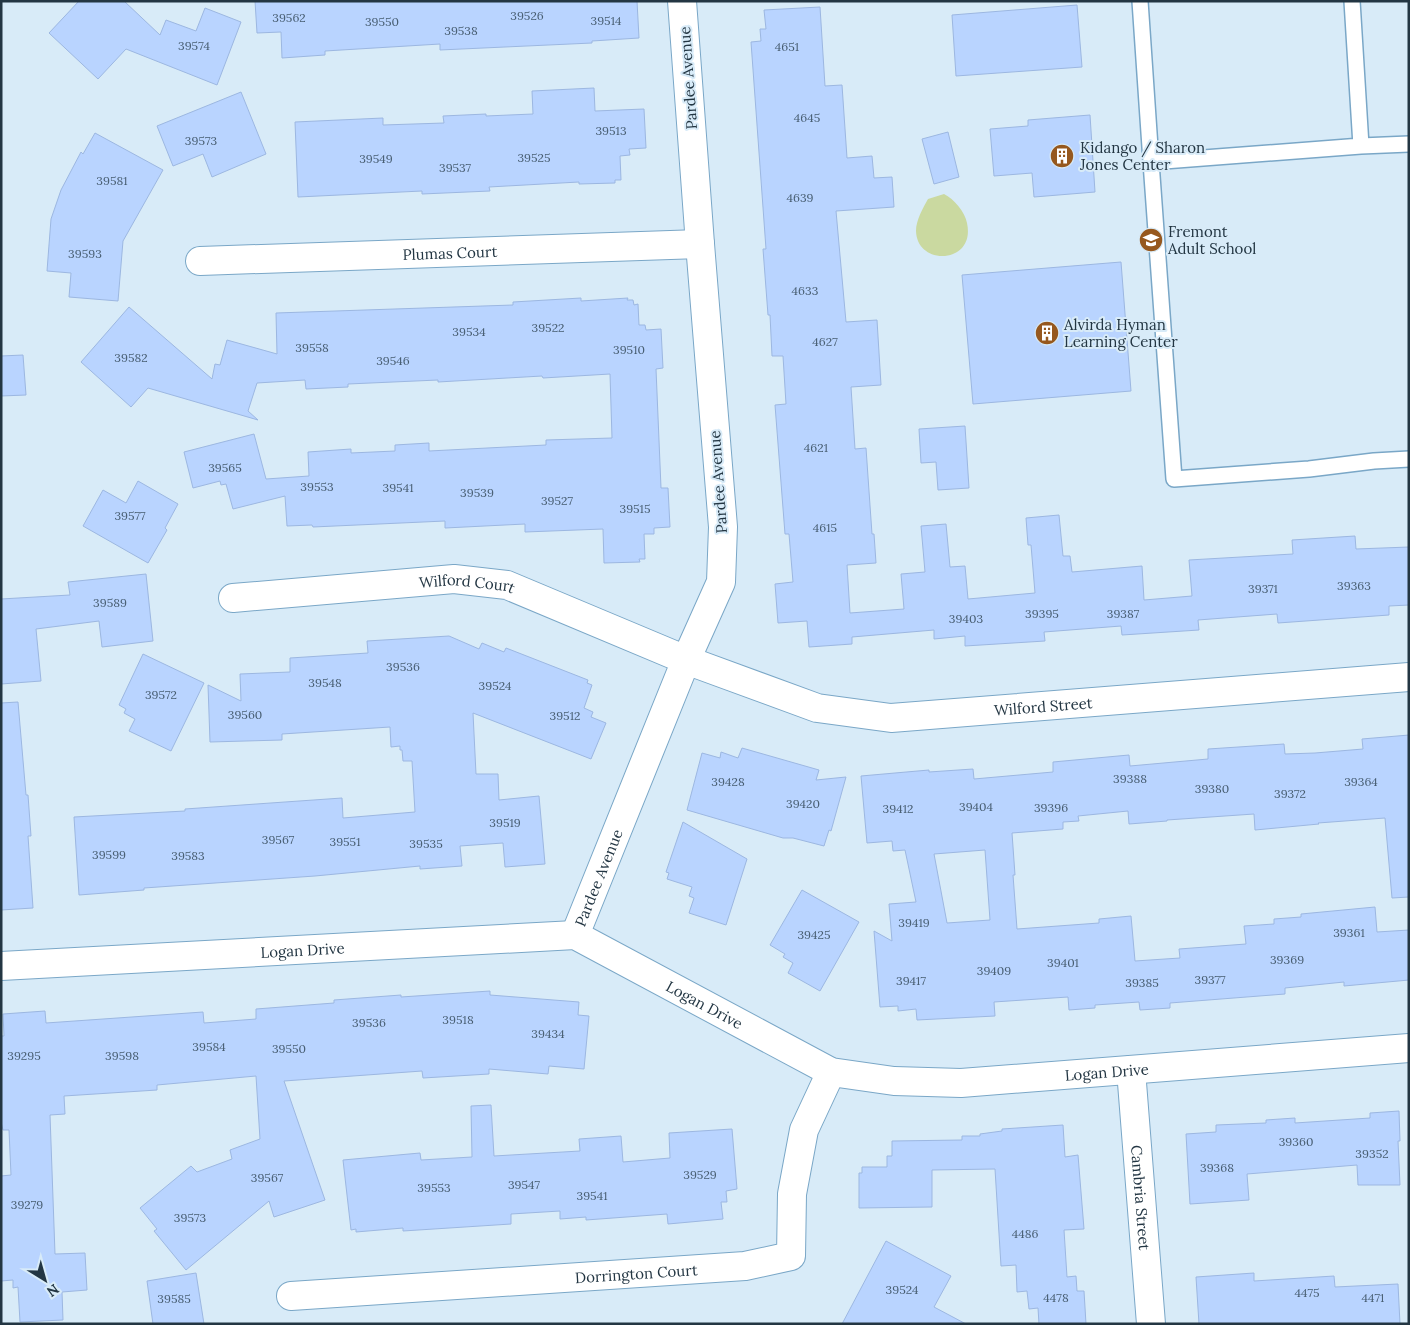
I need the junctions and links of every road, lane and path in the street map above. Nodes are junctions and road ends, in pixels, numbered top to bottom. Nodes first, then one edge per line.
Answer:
1 (682, 1) edge
2 (1140, 1) edge
3 (1352, 1) edge
4 (1409, 144) edge
5 (1362, 146) junction
6 (1152, 162) junction
7 (700, 244) junction
8 (200, 261) dead end
9 (1409, 459) edge
10 (233, 598) dead end
11 (686, 660) junction
12 (1409, 677) edge
13 (575, 935) junction
14 (1, 966) edge
15 (1409, 1048) edge
16 (1131, 1070) junction
17 (830, 1072) junction
18 (291, 1296) dead end
19 (1150, 1324) edge

1 - 7 street, Pardee Avenue
2 - 6 lane
3 - 5 lane
4 - 5 lane
5 - 6 lane
6 - 9 lane
7 - 8 street, Plumas Court
7 - 11 street, Pardee Avenue
10 - 11 street, Wilford Court
11 - 12 street, Wilford Street
11 - 13 street, Pardee Avenue
13 - 14 street, Logan Drive
13 - 17 street, Logan Drive
15 - 16 street, Logan Drive
16 - 17 street, Logan Drive
16 - 19 street, Cambria Street
17 - 18 street, Dorrington Court

